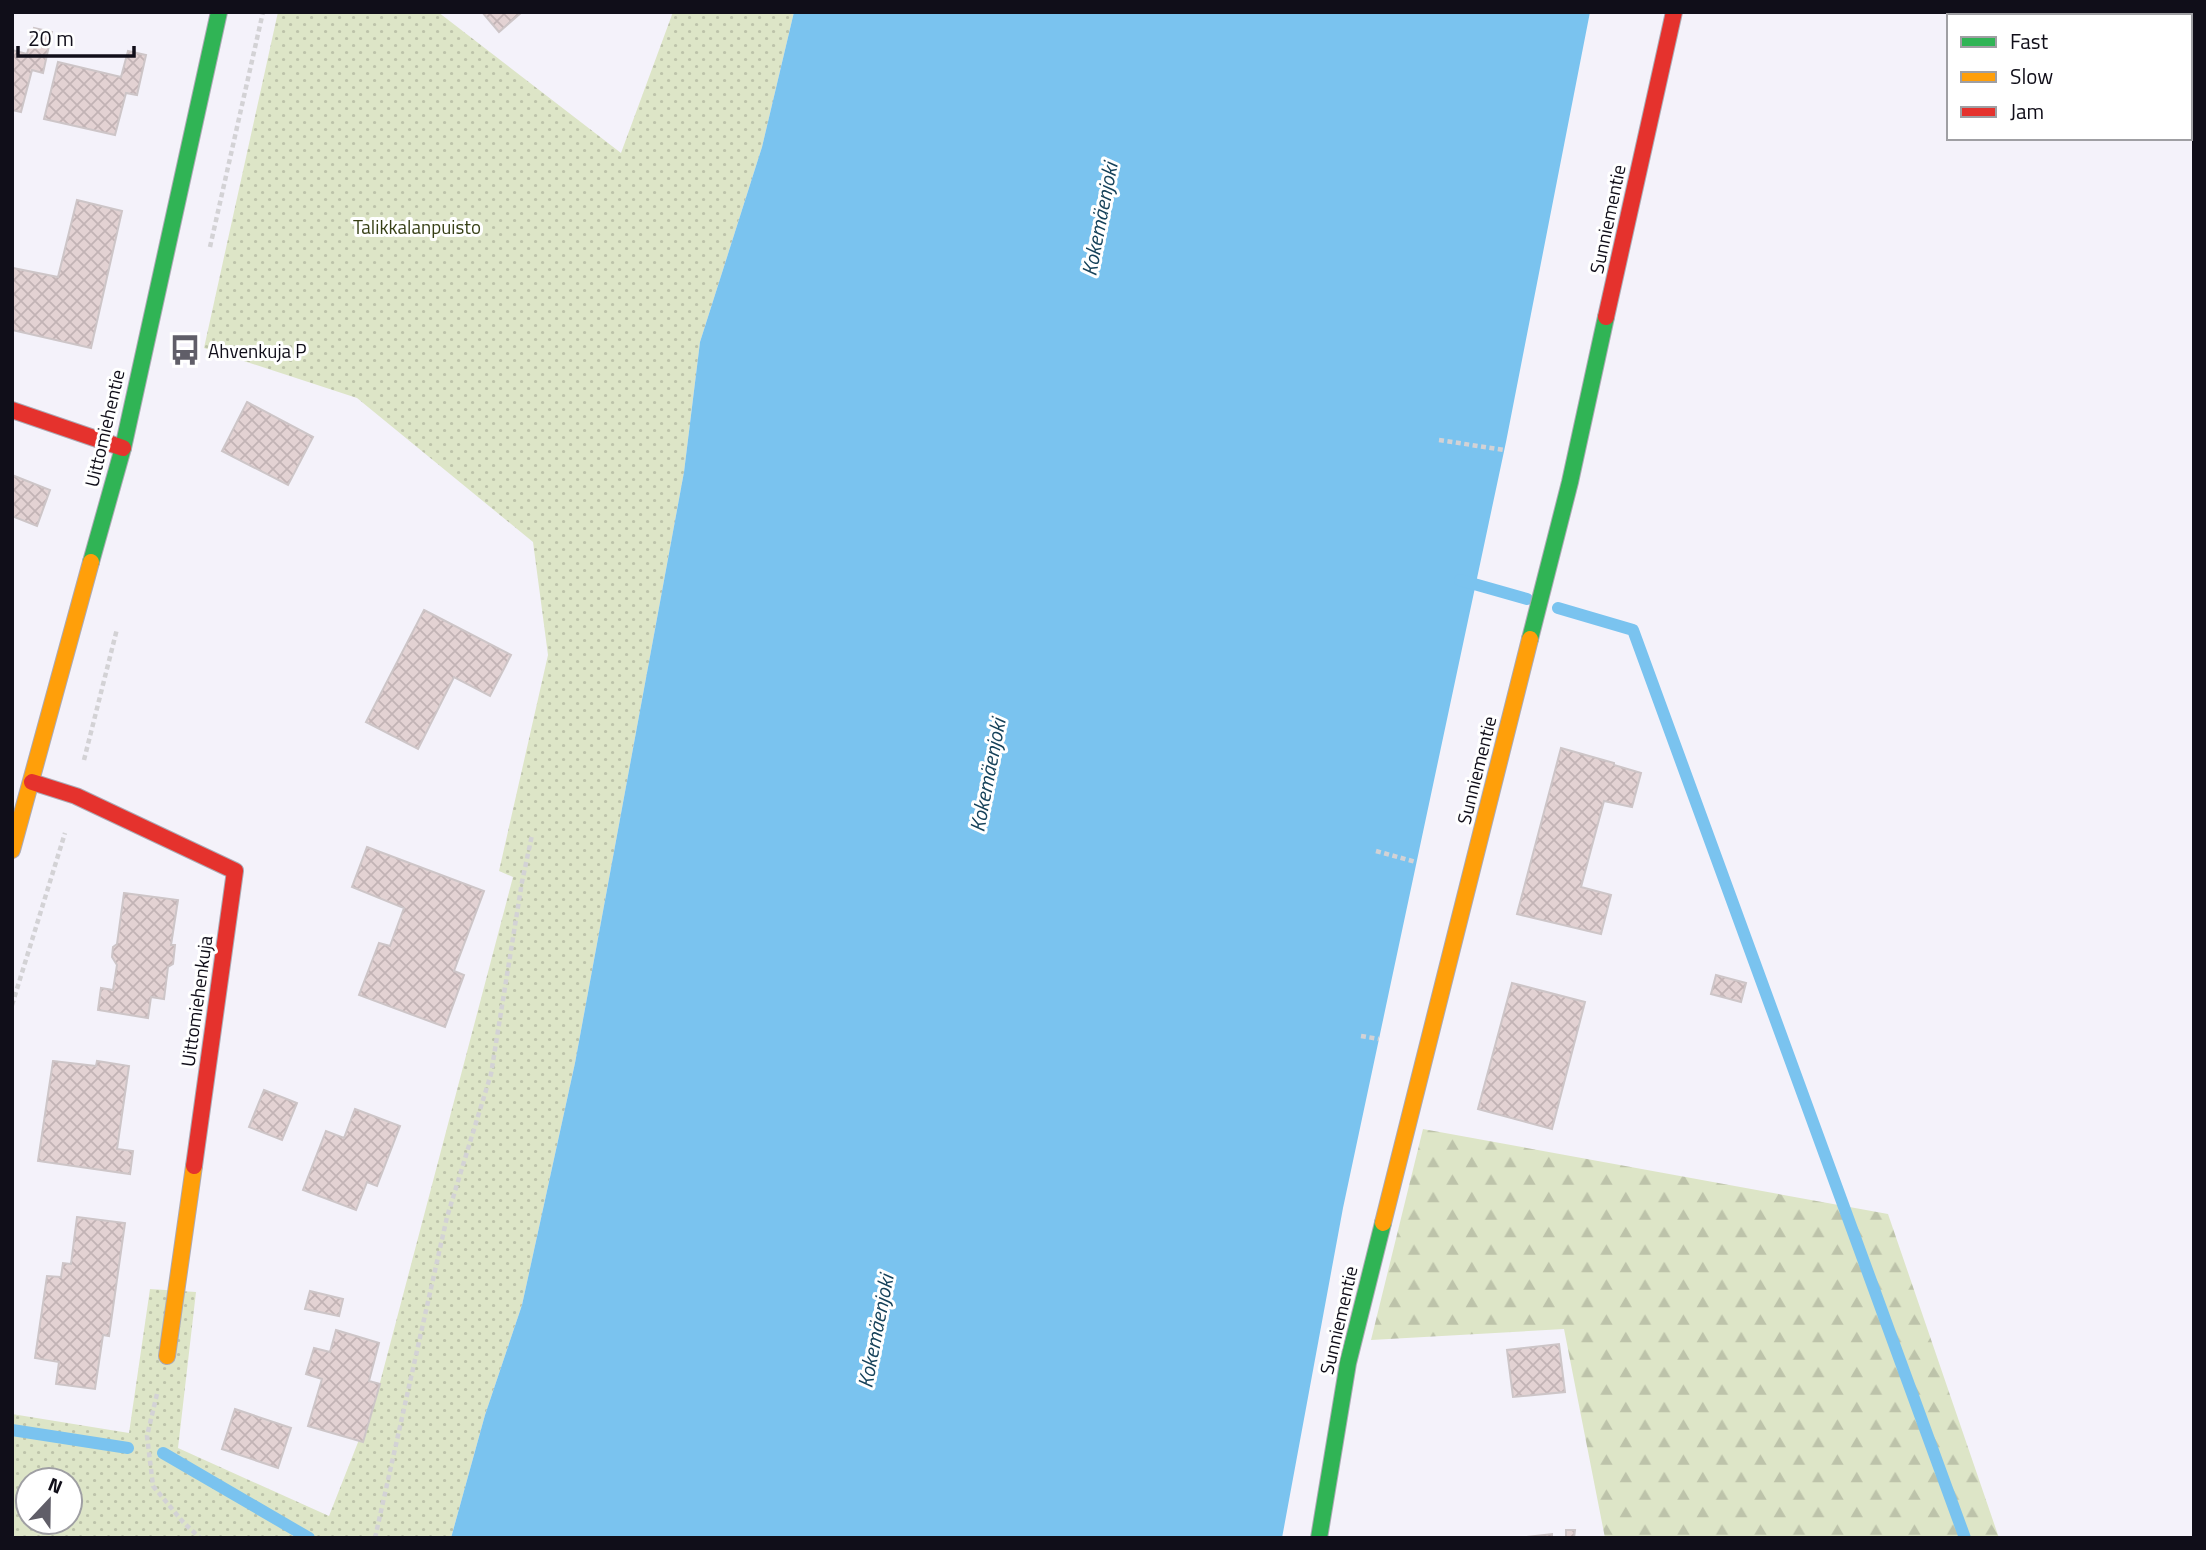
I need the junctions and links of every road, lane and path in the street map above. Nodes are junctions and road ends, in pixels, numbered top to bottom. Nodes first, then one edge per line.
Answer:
1 (219, 12) edge
2 (1674, 12) edge
3 (12, 410) edge
4 (1439, 440) dead end
5 (123, 449) junction
6 (1504, 450) dead end
7 (32, 782) junction
8 (532, 835) dead end
9 (12, 850) edge
10 (1376, 851) dead end
11 (1416, 862) dead end
12 (1361, 1036) dead end
13 (1379, 1039) dead end
14 (167, 1356) joint
15 (200, 1538) edge
16 (375, 1538) edge
17 (1320, 1538) edge

1 - 5 street, Uittomiehentie
2 - 17 street, Sunniementie
3 - 5 street
4 - 6 path
5 - 7 street, Uittomiehentie
7 - 9 street, Uittomiehentie
7 - 14 street, Uittomiehenkuja
8 - 16 path
10 - 11 path
12 - 13 path
14 - 15 path

